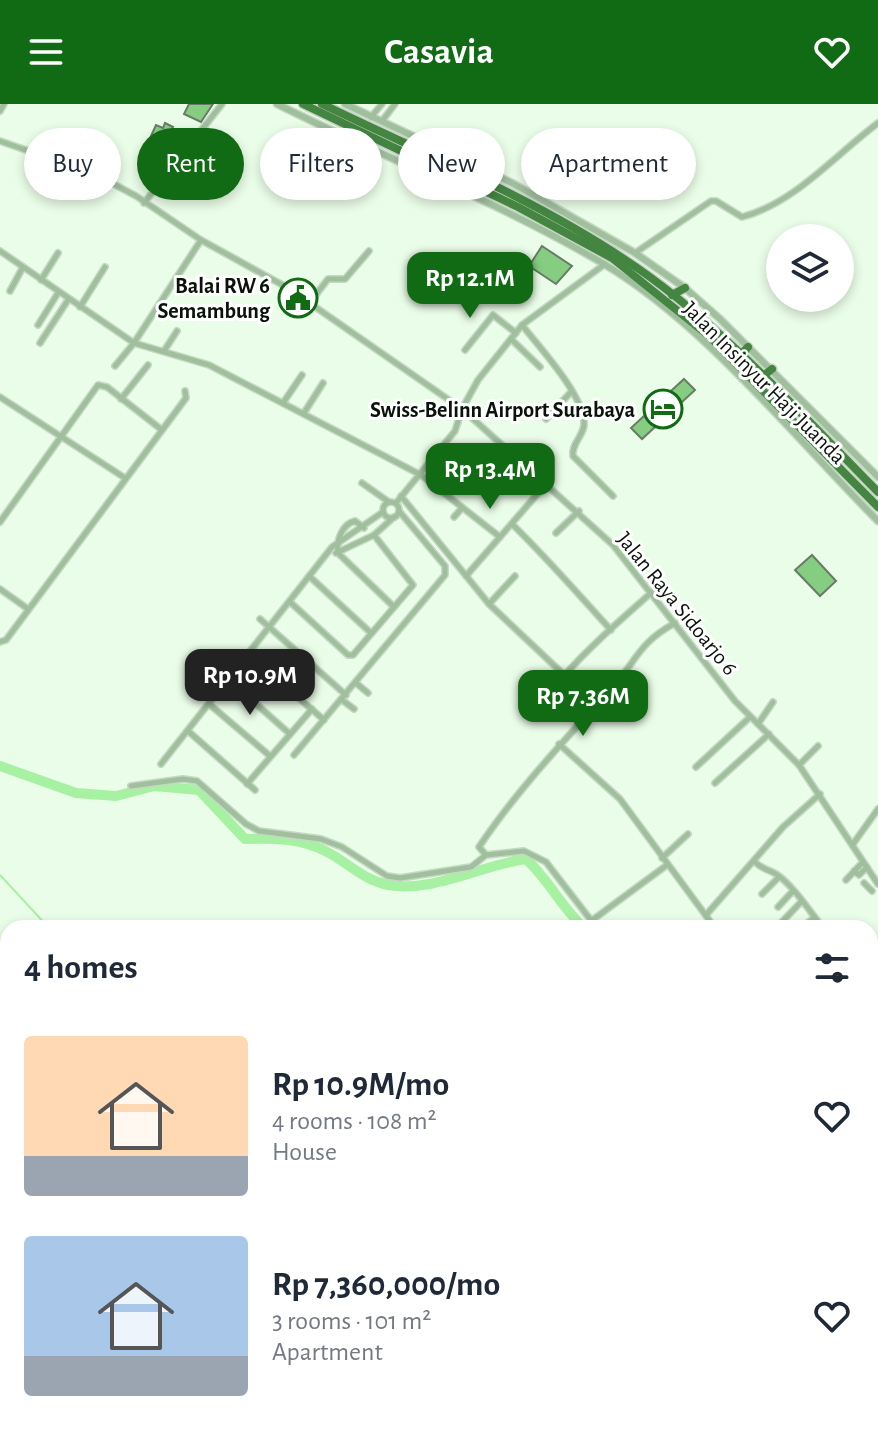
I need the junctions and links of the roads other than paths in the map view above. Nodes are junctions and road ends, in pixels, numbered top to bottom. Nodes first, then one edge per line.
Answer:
1 (4, 104) edge
2 (222, 104) edge
3 (277, 104) edge
4 (322, 104) edge
5 (345, 104) edge
6 (382, 104) edge
7 (395, 104) edge
8 (307, 106) edge
9 (360, 107) edge
10 (0, 111) edge
11 (305, 117) junction
12 (371, 117) junction
13 (382, 121) junction
14 (352, 123) junction
15 (878, 123) edge
16 (398, 132) edge
17 (398, 136) edge
18 (0, 141) edge
19 (531, 200) edge
20 (532, 200) edge
21 (144, 203) junction
22 (535, 222) junction
23 (201, 240) junction
24 (589, 242) junction
25 (369, 251) dead end
26 (2, 252) edge
27 (58, 253) dead end
28 (635, 253) junction
29 (608, 261) junction
30 (0, 262) edge
31 (23, 267) junction
32 (105, 267) dead end
33 (41, 280) junction
34 (685, 288) junction
35 (10, 291) dead end
36 (58, 293) junction
37 (672, 295) junction
38 (68, 300) junction
39 (308, 305) junction
40 (80, 307) junction
41 (38, 325) dead end
42 (522, 325) junction
43 (177, 331) dead end
44 (516, 333) junction
45 (511, 339) junction
46 (706, 339) junction
47 (40, 343) dead end
48 (134, 343) junction
49 (748, 347) junction
50 (465, 350) dead end
51 (164, 351) junction
52 (740, 356) junction
53 (148, 365) dead end
54 (115, 366) dead end
55 (540, 367) dead end
56 (772, 369) junction
57 (302, 375) dead end
58 (762, 377) junction
59 (323, 383) dead end
60 (185, 391) dead end
61 (571, 392) junction
62 (0, 397) edge
63 (121, 399) junction
64 (283, 403) junction
65 (462, 409) junction
66 (304, 413) junction
67 (546, 419) dead end
68 (162, 430) junction
69 (61, 438) junction
70 (847, 445) junction
71 (838, 452) junction
72 (421, 475) junction
73 (878, 477) edge
74 (125, 478) junction
75 (362, 483) dead end
76 (547, 483) junction
77 (878, 492) edge
78 (401, 496) junction
79 (613, 496) dead end
80 (392, 503) junction
81 (878, 507) edge
82 (462, 508) junction
83 (399, 511) junction
84 (579, 511) junction
85 (383, 512) junction
86 (394, 517) junction
87 (454, 517) dead end
88 (878, 521) edge
89 (0, 522) edge
90 (512, 524) junction
91 (364, 528) junction
92 (556, 533) dead end
93 (374, 535) junction
94 (500, 537) junction
95 (337, 545) junction
96 (338, 553) junction
97 (327, 554) junction
98 (309, 576) junction
99 (466, 576) junction
100 (515, 576) dead end
101 (0, 589) edge
102 (652, 592) junction
103 (290, 602) junction
104 (489, 604) junction
105 (394, 607) junction
106 (28, 609) junction
107 (260, 619) dead end
108 (675, 623) junction
109 (270, 629) junction
110 (611, 630) junction
111 (371, 633) junction
112 (0, 642) edge
113 (248, 654) junction
114 (563, 677) junction
115 (228, 679) junction
116 (356, 683) junction
117 (368, 693) dead end
118 (344, 697) junction
119 (773, 702) dead end
120 (209, 704) junction
121 (595, 704) junction
122 (312, 709) junction
123 (354, 709) dead end
124 (750, 717) junction
125 (324, 720) junction
126 (758, 725) junction
127 (188, 731) junction
128 (290, 734) junction
129 (769, 734) junction
130 (180, 740) junction
131 (200, 742) junction
132 (562, 746) junction
133 (818, 746) dead end
134 (294, 755) dead end
135 (270, 756) junction
136 (161, 764) dead end
137 (799, 765) junction
138 (696, 767) dead end
139 (715, 783) dead end
140 (247, 784) junction
141 (131, 786) dead end
142 (255, 790) dead end
143 (820, 794) junction
144 (878, 809) edge
145 (688, 834) dead end
146 (853, 844) junction
147 (482, 852) junction
148 (662, 858) junction
149 (755, 862) junction
150 (865, 864) junction
151 (667, 865) junction
152 (779, 877) junction
153 (846, 880) dead end
154 (877, 882) edge
155 (868, 887) dead end
156 (792, 892) junction
157 (762, 894) dead end
158 (801, 902) junction
159 (778, 907) dead end
160 (706, 915) junction
161 (814, 918) joint
162 (590, 920) edge
163 (592, 920) edge
164 (709, 920) edge
165 (784, 920) edge
166 (811, 920) edge

1 - 10 street
2 - 21 street
3 - 11 street, Jalan Insinyur Haji Juanda
4 - 14 highway, Jalan Insinyur Haji Juanda
5 - 9 street, Jalan Insinyur Haji Juanda
6 - 12 street
7 - 13 street
8 - 11 highway
8 - 14 highway, Jalan Insinyur Haji Juanda
9 - 12 street, Jalan Insinyur Haji Juanda
11 - 22 street, Jalan Insinyur Haji Juanda
12 - 13 street, Jalan Insinyur Haji Juanda
13 - 16 street, Jalan Insinyur Haji Juanda
14 - 17 highway, Jalan Insinyur Haji Juanda
14 - 22 highway, Jalan Insinyur Haji Juanda
15 - 28 street
18 - 21 street, Jalan Raya Sidoarjo 6
19 - 24 highway, Jalan Insinyur Haji Juanda
20 - 28 street, Jalan Insinyur Haji Juanda
21 - 23 street, Jalan Raya Sidoarjo 6
22 - 24 highway, Jalan Insinyur Haji Juanda
22 - 29 street, Jalan Insinyur Haji Juanda
23 - 39 street, Jalan Raya Sidoarjo 6
23 - 48 street
24 - 29 highway, Jalan Insinyur Haji Juanda
24 - 37 highway, Jalan Insinyur Haji Juanda
25 - 39 street
26 - 30 street
26 - 31 street
27 - 33 street
28 - 34 street, Jalan Insinyur Haji Juanda
29 - 42 street
29 - 46 highway, Jalan Insinyur Haji Juanda
31 - 33 street
31 - 35 street
32 - 40 street
33 - 36 street
34 - 37 highway
34 - 49 street, Jalan Insinyur Haji Juanda
36 - 38 street
36 - 41 street
37 - 52 highway, Jalan Insinyur Haji Juanda
38 - 40 street
38 - 47 street
39 - 65 street, Jalan Raya Sidoarjo 6
40 - 48 street
42 - 44 street
42 - 61 street
43 - 51 street
44 - 45 street
44 - 50 street
45 - 55 street
45 - 65 street
46 - 81 highway, Jalan Insinyur Haji Juanda
46 - 88 street, Jalan Insinyur Haji Juanda
48 - 51 street
48 - 54 street
49 - 52 highway
49 - 56 street, Jalan Insinyur Haji Juanda
51 - 64 street
52 - 58 highway, Jalan Insinyur Haji Juanda
53 - 63 street
56 - 58 highway
56 - 70 street, Jalan Insinyur Haji Juanda
57 - 64 street
58 - 71 highway, Jalan Insinyur Haji Juanda
59 - 66 street
60 - 68 street
61 - 67 street
61 - 79 street
62 - 69 street
63 - 68 street
63 - 69 street
64 - 66 street
65 - 72 street
65 - 76 street, Jalan Raya Sidoarjo 6
66 - 72 street
68 - 74 street
69 - 74 street
69 - 89 street
70 - 71 highway
70 - 73 street, Jalan Insinyur Haji Juanda
71 - 77 highway, Jalan Insinyur Haji Juanda
72 - 78 street
72 - 82 street
74 - 106 street
75 - 80 street
76 - 84 street, Jalan Raya Sidoarjo 6
76 - 90 street
78 - 80 street
78 - 99 street
80 - 83 street
80 - 85 street
82 - 87 street
82 - 94 street
83 - 86 street
83 - 116 street
84 - 92 street
84 - 102 street, Jalan Raya Sidoarjo 6
85 - 86 street
85 - 91 street
86 - 93 street
90 - 94 street
90 - 110 street
91 - 95 street
91 - 95 street
93 - 96 street
93 - 105 street
94 - 99 street
95 - 96 street
95 - 97 street
96 - 97 street
96 - 105 street
97 - 98 street
98 - 103 street
98 - 111 street
99 - 104 street
100 - 104 street
101 - 106 street
102 - 108 street, Jalan Raya Sidoarjo 6
102 - 110 street
103 - 109 street
103 - 111 street
104 - 114 street
105 - 111 street
106 - 112 street
107 - 109 street
108 - 121 street
108 - 124 street, Jalan Raya Sidoarjo 6
109 - 113 street
109 - 118 street
110 - 114 street
113 - 115 street
113 - 122 street
114 - 121 street
115 - 120 street
115 - 128 street
116 - 117 street
116 - 118 street
118 - 123 street
118 - 125 street
119 - 126 street
120 - 127 street
120 - 135 street
121 - 132 street
122 - 125 street
122 - 128 street
124 - 126 street, Jalan Raya Sidoarjo 6
124 - 138 street
125 - 134 street
126 - 129 street, Jalan Raya Sidoarjo 6
127 - 130 street
127 - 131 street
128 - 135 street
129 - 137 street, Jalan Raya Sidoarjo 6
129 - 139 street
130 - 131 street
130 - 136 street
131 - 140 street
132 - 147 street
132 - 148 street
133 - 137 street
135 - 140 street
137 - 143 street, Jalan Raya Sidoarjo 6
140 - 142 street
141 - 147 street
143 - 146 street, Jalan Raya Sidoarjo 6
143 - 149 street
144 - 146 street
145 - 148 street
146 - 150 street, Jalan Raya Sidoarjo 6
147 - 162 street
148 - 151 street
149 - 152 street
149 - 160 street
150 - 153 street
150 - 154 street, Jalan Raya Sidoarjo 6
151 - 160 street
151 - 163 street
152 - 156 street
152 - 157 street
154 - 155 street
156 - 158 street
156 - 159 street
158 - 161 street
158 - 165 street
160 - 164 street
161 - 166 street

